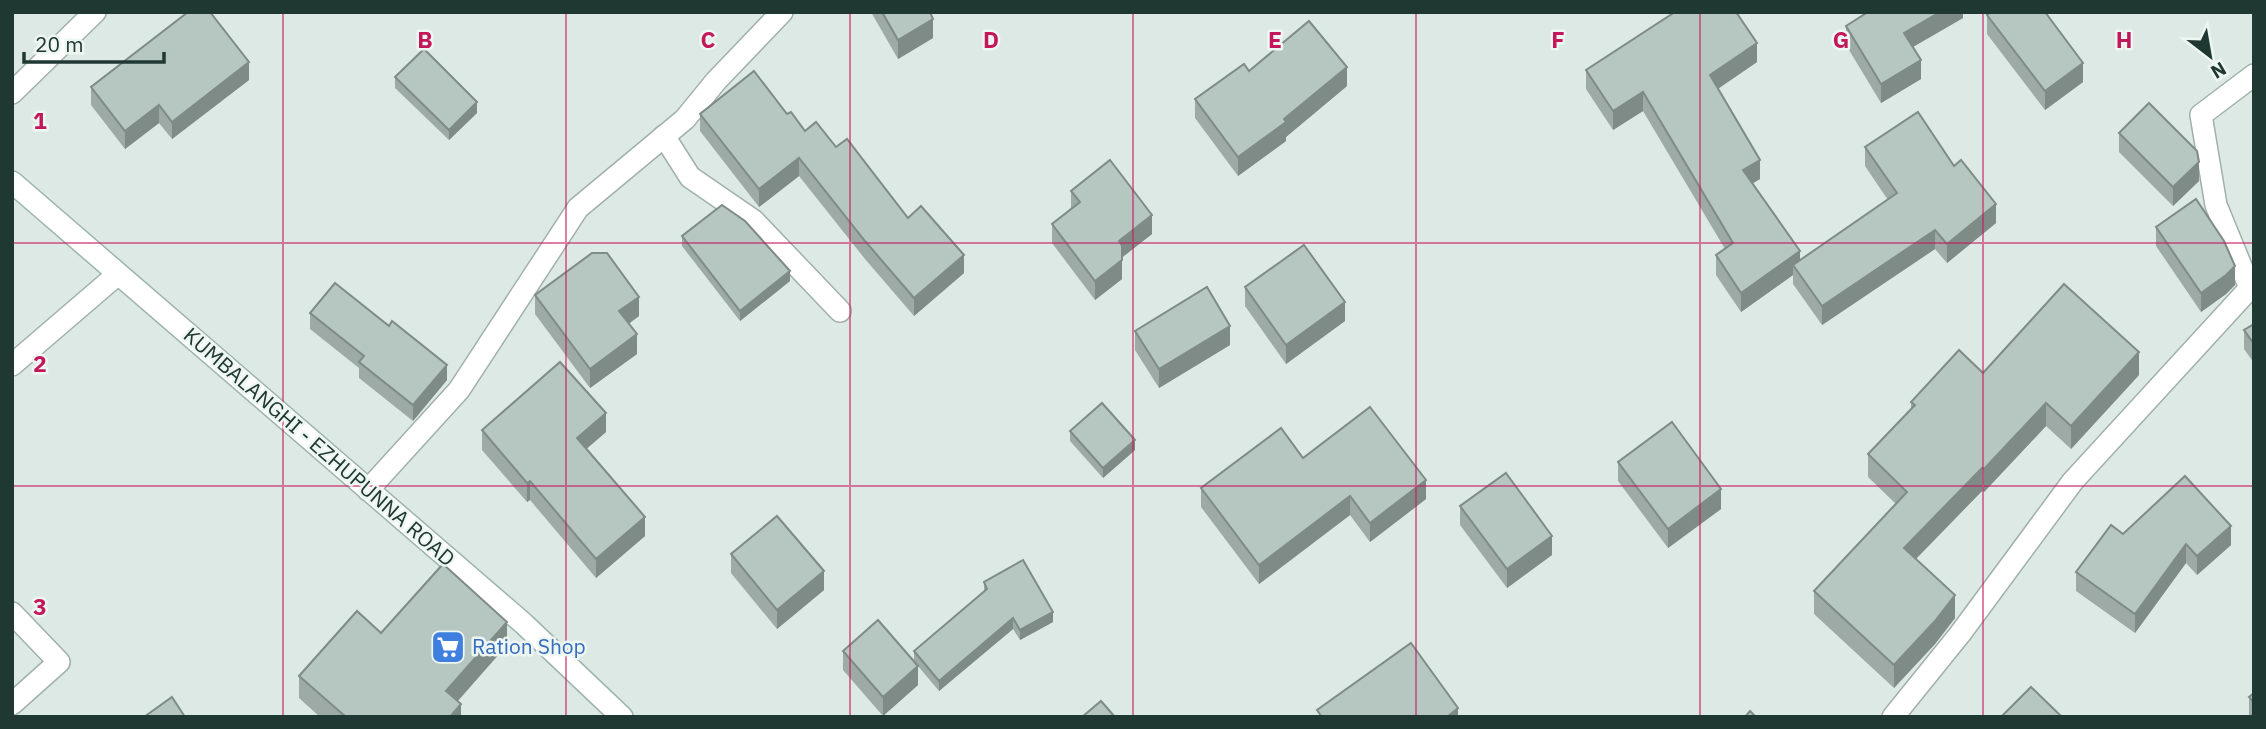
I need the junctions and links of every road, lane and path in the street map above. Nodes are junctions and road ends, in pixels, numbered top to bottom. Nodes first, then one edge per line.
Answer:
1 (94, 12) edge
2 (782, 12) edge
3 (2254, 75) edge
4 (12, 93) edge
5 (664, 136) junction
6 (12, 182) edge
7 (118, 274) junction
8 (840, 311) dead end
9 (12, 365) edge
10 (368, 490) junction
11 (12, 613) edge
12 (12, 704) edge
13 (622, 717) edge
14 (1893, 717) edge

1 - 4 street
2 - 5 street
3 - 14 street
5 - 8 street
5 - 10 street
6 - 7 street, KUMBALANGHI - EZHUPUNNA ROAD
7 - 9 street
7 - 10 street, KUMBALANGHI - EZHUPUNNA ROAD
10 - 13 street, KUMBALANGHI - EZHUPUNNA ROAD
11 - 12 street

